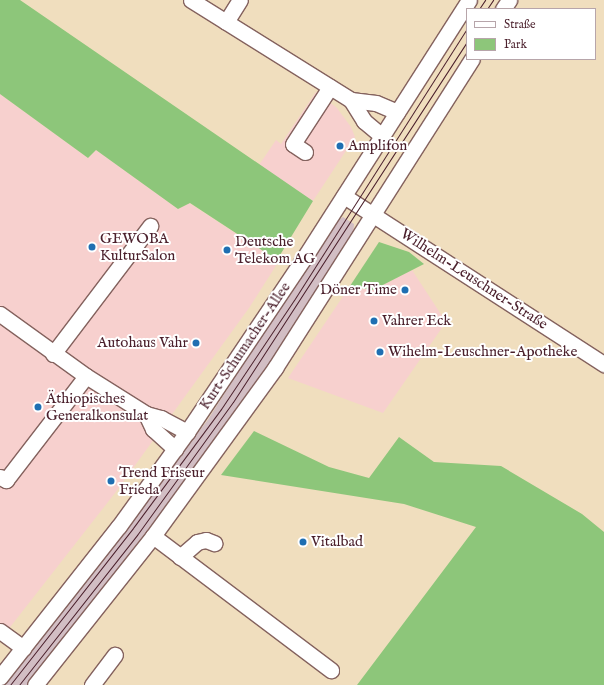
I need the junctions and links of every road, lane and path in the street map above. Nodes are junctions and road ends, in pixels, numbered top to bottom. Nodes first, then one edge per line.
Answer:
1 (191, 0) edge
2 (240, 0) edge
3 (469, 0) edge
4 (226, 22) junction
5 (471, 60) edge
6 (330, 87) junction
7 (351, 100) junction
8 (397, 112) junction
9 (382, 136) junction
10 (305, 152) dead end
11 (344, 196) junction
12 (373, 213) junction
13 (150, 226) dead end
14 (0, 314) edge
15 (53, 354) junction
16 (604, 364) edge
17 (86, 376) junction
18 (146, 414) junction
19 (187, 432) junction
20 (175, 449) junction
21 (0, 477) edge
22 (153, 536) junction
23 (214, 543) dead end
24 (180, 557) junction
25 (0, 631) edge
26 (22, 648) junction
27 (116, 655) dead end
28 (331, 670) dead end
29 (0, 676) edge
30 (36, 685) edge
31 (92, 685) edge

1 - 4 street
2 - 4 street
3 - 8 street, Kurt-Schumacher-Allee
4 - 6 street
5 - 12 street
6 - 7 street
6 - 10 street
7 - 8 street
7 - 9 street
8 - 9 street, Kurt-Schumacher-Allee
9 - 11 street, Kurt-Schumacher-Allee
11 - 12 street, Wilhelm-Leuschner-Straße
11 - 19 street, Kurt-Schumacher-Allee
12 - 16 street, Wilhelm-Leuschner-Straße
12 - 22 street
13 - 15 street
14 - 15 street
15 - 17 street
17 - 18 street
17 - 21 street
18 - 19 street
18 - 20 street
19 - 20 street, Kurt-Schumacher-Allee
20 - 26 street, Kurt-Schumacher-Allee
22 - 24 street
22 - 30 street
23 - 24 street
24 - 28 street
25 - 26 street
26 - 29 street, Kurt-Schumacher-Allee
27 - 31 street

